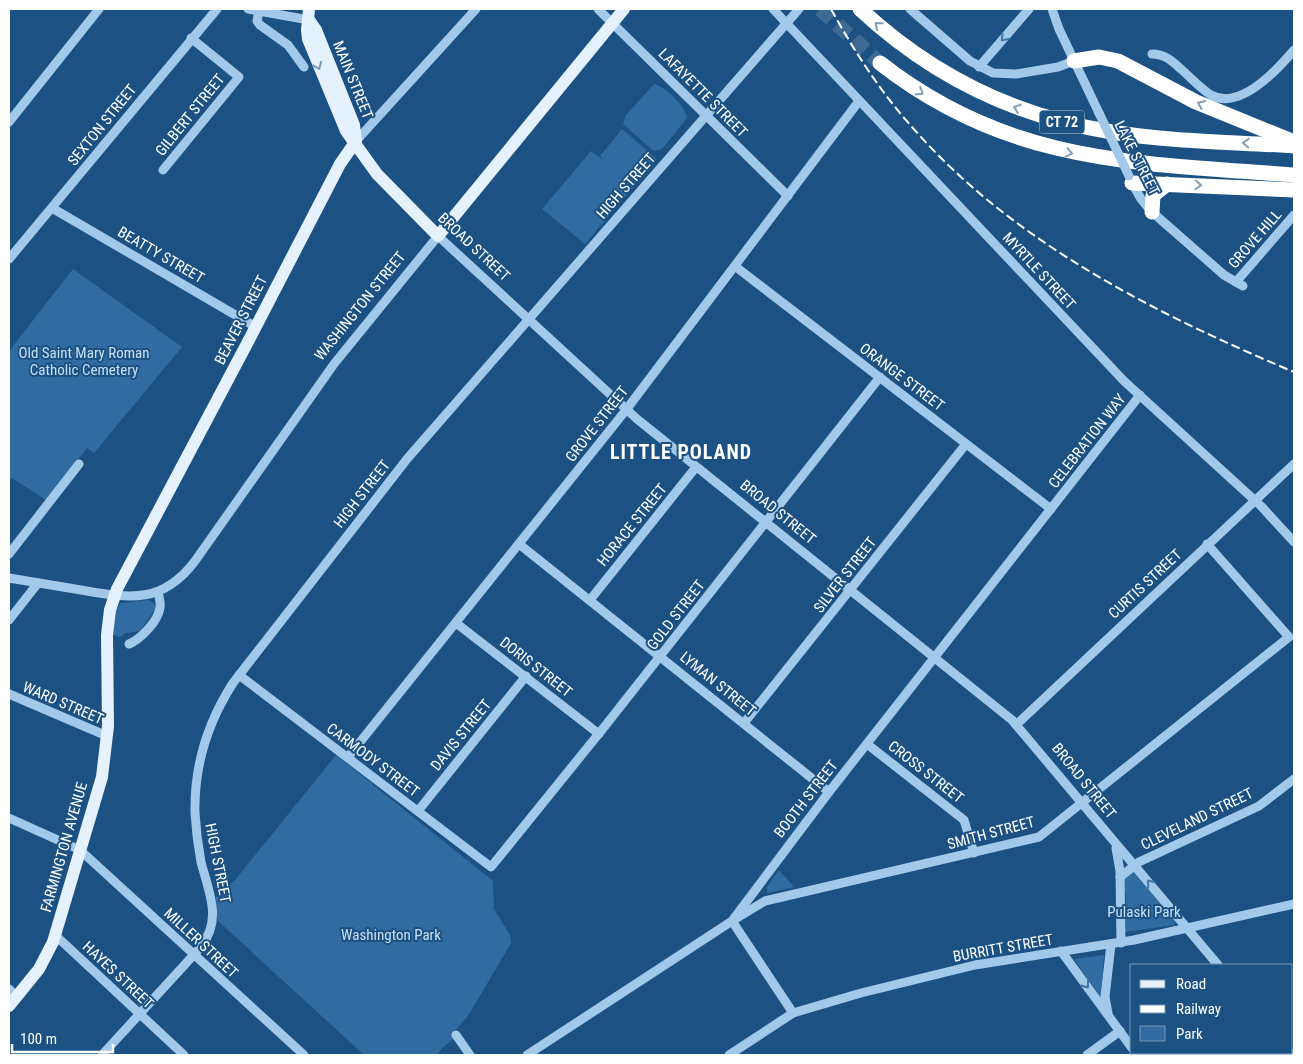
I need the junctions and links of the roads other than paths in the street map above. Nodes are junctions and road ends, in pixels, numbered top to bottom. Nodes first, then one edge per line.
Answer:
1 (99, 9) edge
2 (217, 9) edge
3 (248, 9) edge
4 (476, 9) edge
5 (598, 9) edge
6 (624, 9) edge
7 (773, 9) edge
8 (860, 9) edge
9 (910, 9) edge
10 (1029, 9) edge
11 (1052, 9) edge
12 (798, 10) edge
13 (259, 11) junction
14 (309, 14) edge
15 (612, 23) junction
16 (786, 23) junction
17 (191, 38) junction
18 (1294, 50) edge
19 (1152, 54) dead end
20 (1074, 61) junction
21 (880, 63) tunnel mouth
22 (979, 66) junction
23 (304, 67) dead end
24 (860, 101) junction
25 (706, 115) junction
26 (9, 122) edge
27 (356, 142) junction
28 (1294, 144) edge
29 (163, 170) dead end
30 (1294, 174) edge
31 (1130, 179) junction
32 (1167, 184) junction
33 (1294, 190) edge
34 (788, 196) junction
35 (52, 208) junction
36 (1152, 212) junction
37 (1294, 215) edge
38 (438, 236) junction
39 (9, 259) edge
40 (736, 267) junction
41 (1239, 284) joint
42 (528, 320) junction
43 (256, 327) junction
44 (880, 377) junction
45 (1140, 395) junction
46 (626, 410) junction
47 (966, 444) junction
48 (79, 464) dead end
49 (1294, 464) edge
50 (696, 467) junction
51 (1256, 501) junction
52 (1054, 506) junction
53 (766, 523) junction
54 (1294, 542) edge
55 (519, 544) junction
56 (1207, 544) junction
57 (9, 554) edge
58 (9, 578) edge
59 (38, 583) junction
60 (850, 590) junction
61 (158, 592) junction
62 (114, 595) junction
63 (590, 600) junction
64 (9, 620) edge
65 (456, 623) junction
66 (129, 644) dead end
67 (661, 656) junction
68 (934, 658) junction
69 (239, 675) junction
70 (526, 676) junction
71 (108, 683) joint
72 (9, 694) edge
73 (744, 723) junction
74 (1016, 725) junction
75 (599, 734) junction
76 (107, 736) junction
77 (868, 744) junction
78 (348, 757) junction
79 (1294, 779) edge
80 (828, 792) junction
81 (1081, 803) junction
82 (418, 811) junction
83 (9, 818) edge
84 (1116, 845) junction
85 (80, 850) junction
86 (974, 853) junction
87 (1134, 865) junction
88 (491, 867) joint
89 (1120, 877) junction
90 (1294, 904) edge
91 (732, 921) junction
92 (1188, 929) junction
93 (56, 935) junction
94 (1116, 943) junction
95 (1061, 951) junction
96 (194, 954) junction
97 (1217, 964) edge
98 (11, 997) edge
99 (793, 1013) junction
100 (140, 1014) junction
101 (1111, 1020) junction
102 (1120, 1031) junction
103 (456, 1035) dead end
104 (1130, 1045) edge
105 (102, 1055) edge
106 (184, 1055) edge
107 (304, 1055) edge
108 (470, 1055) edge
109 (527, 1055) edge
110 (729, 1055) edge
111 (1087, 1055) edge

1 - 26 street
2 - 17 street, SEXTON STREET
3 - 13 street
4 - 27 street, BEAVER STREET
5 - 15 street, LAFAYETTE STREET
6 - 15 main road, WASHINGTON STREET
7 - 16 street, MYRTLE STREET
28 -> 8 highway, CT 72
9 - 22 street
10 -> 22 street
11 - 20 street, LAKE STREET
12 - 16 street, HIGH STREET
13 - 14 street
13 - 23 street
14 - 27 main road, MAIN STREET
15 - 25 street, LAFAYETTE STREET
15 - 38 main road, WASHINGTON STREET
16 - 24 street, MYRTLE STREET
16 - 25 street, HIGH STREET
17 - 29 street, GILBERT STREET
17 - 35 street, SEXTON STREET
18 - 19 street
20 - 22 street
28 -> 20 highway
20 - 31 street, LAKE STREET, bridge
21 -> 30 highway, CT 72
24 - 34 street, GROVE STREET
24 - 45 street, MYRTLE STREET
25 - 34 street, LAFAYETTE STREET
25 - 42 street, HIGH STREET
27 - 38 main road, BROAD STREET
27 - 43 main road, BEAVER STREET
31 - 32 highway
31 - 36 street, LAKE STREET
32 -> 33 highway
32 - 36 highway
34 - 40 street, GROVE STREET
35 - 39 street, SEXTON STREET
35 - 43 street, BEATTY STREET
36 - 41 street, LAKE STREET
37 - 41 street, GROVE HILL
38 - 42 street, BROAD STREET
38 - 61 street, WASHINGTON STREET
40 - 44 street, ORANGE STREET
40 - 46 street, GROVE STREET
42 - 46 street, BROAD STREET
42 - 69 street, HIGH STREET
43 - 62 main road, BEAVER STREET
44 - 47 street, ORANGE STREET
44 - 53 street, GOLD STREET
45 - 51 street, MYRTLE STREET
45 - 52 street, CELEBRATION WAY
46 - 50 street, BROAD STREET
46 - 55 street, GROVE STREET
47 - 52 street, ORANGE STREET
47 - 60 street, SILVER STREET
48 - 57 street
49 - 51 street, CURTIS STREET
50 - 53 street, BROAD STREET
50 - 63 street, HORACE STREET
51 - 54 street, MYRTLE STREET
51 - 56 street, CURTIS STREET
52 - 68 street, BOOTH STREET
53 - 60 street, BROAD STREET
53 - 67 street, GOLD STREET
55 - 63 street, LYMAN STREET
55 - 65 street, GROVE STREET
56 - 74 street, CURTIS STREET
56 - 81 street, SMITH STREET
58 - 59 street, WASHINGTON STREET
59 - 62 street, WASHINGTON STREET
59 - 64 street
60 - 68 street, BROAD STREET
60 - 73 street, SILVER STREET
61 - 62 street, WASHINGTON STREET
61 - 66 street
62 - 71 main road, BEAVER STREET
63 - 67 street, LYMAN STREET
65 - 70 street, DORIS STREET
65 - 78 street, GROVE STREET
67 - 73 street, LYMAN STREET
67 - 75 street, GOLD STREET
68 - 74 street, BROAD STREET
68 - 77 street, BOOTH STREET
69 - 78 street, CARMODY STREET
69 - 96 street, HIGH STREET
70 - 75 street, DORIS STREET
70 - 82 street, DAVIS STREET
71 - 76 main road, FARMINGTON AVENUE
72 - 76 street, WARD STREET
73 - 80 street, LYMAN STREET
74 - 81 street, BROAD STREET
75 - 88 street, GOLD STREET
76 - 85 main road, FARMINGTON AVENUE
77 - 80 street, BOOTH STREET
77 - 86 street, CROSS STREET
78 - 82 street, CARMODY STREET
79 - 87 street, CLEVELAND STREET
80 - 91 street, BOOTH STREET
81 - 84 street, BROAD STREET
81 - 86 street, SMITH STREET
82 - 88 street, CARMODY STREET
83 - 85 street, MILLER STREET
84 - 87 street, BROAD STREET
84 - 89 street
85 - 93 main road, FARMINGTON AVENUE
85 - 96 street, MILLER STREET
86 - 91 street, SMITH STREET
87 - 89 street
92 -> 87 street, BROAD STREET
89 - 94 street
90 - 92 street, BURRITT STREET
91 - 99 street
91 - 109 street, BOOTH STREET
92 - 94 street, BURRITT STREET
92 - 97 street, BROAD STREET
93 - 98 main road, FARMINGTON AVENUE
93 - 100 street, HAYES STREET
94 - 95 street, BURRITT STREET
94 - 101 street
95 - 99 street, BURRITT STREET
95 -> 101 street
96 - 100 street, HIGH STREET
96 - 107 street, MILLER STREET
99 - 110 street, BURRITT STREET
100 - 105 street, HIGH STREET
100 - 106 street, HAYES STREET
101 - 102 street
102 - 104 street
102 - 111 street
103 - 108 street

